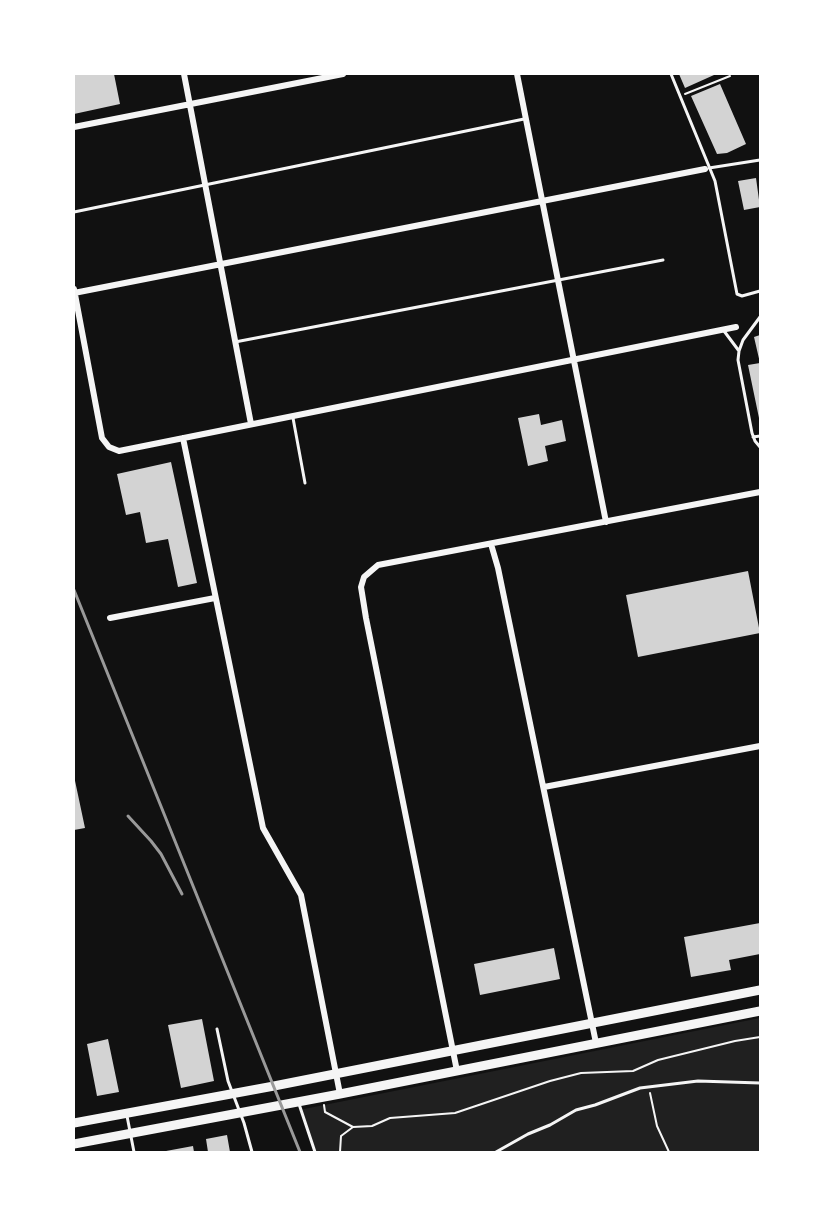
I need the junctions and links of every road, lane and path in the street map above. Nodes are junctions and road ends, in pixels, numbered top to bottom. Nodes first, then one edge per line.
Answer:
1 (184, 74) edge
2 (343, 74) edge
3 (517, 74) edge
4 (671, 74) edge
5 (730, 75) dead end
6 (680, 97) junction
7 (190, 105) junction
8 (526, 118) junction
9 (74, 127) edge
10 (760, 159) edge
11 (707, 168) junction
12 (205, 185) junction
13 (543, 201) junction
14 (74, 212) edge
15 (663, 260) dead end
16 (220, 264) junction
17 (558, 279) junction
18 (74, 291) edge
19 (760, 291) edge
20 (760, 317) edge
21 (736, 327) dead end
22 (723, 330) junction
23 (236, 342) junction
24 (739, 351) junction
25 (575, 361) junction
26 (292, 416) junction
27 (251, 424) junction
28 (183, 438) junction
29 (760, 438) edge
30 (754, 439) junction
31 (760, 446) edge
32 (305, 483) dead end
33 (760, 492) edge
34 (606, 522) junction
35 (491, 544) junction
36 (215, 598) junction
37 (110, 618) dead end
38 (760, 746) edge
39 (544, 787) junction
40 (760, 990) edge
41 (760, 1011) edge
42 (592, 1023) junction
43 (216, 1029) dead end
44 (760, 1037) edge
45 (596, 1043) junction
46 (453, 1051) junction
47 (457, 1071) junction
48 (336, 1074) junction
49 (760, 1083) edge
50 (649, 1087) junction
51 (233, 1094) junction
52 (340, 1094) junction
53 (322, 1098) junction
54 (299, 1102) junction
55 (127, 1113) junction
56 (240, 1113) junction
57 (74, 1123) edge
58 (353, 1127) junction
59 (131, 1133) junction
60 (74, 1144) edge
61 (134, 1152) edge
62 (252, 1152) edge
63 (315, 1152) edge
64 (340, 1152) edge
65 (496, 1152) edge
66 (669, 1152) edge

1 - 7 street
2 - 7 street
3 - 8 street
4 - 6 lane
5 - 6 path
6 - 11 lane
7 - 9 street
7 - 12 street
8 - 12 lane
8 - 13 street
10 - 11 lane
11 - 13 street
11 - 19 lane
12 - 14 lane
12 - 16 street
13 - 16 street
13 - 17 street
15 - 17 lane
16 - 18 street
16 - 23 street
17 - 23 lane
17 - 25 street
18 - 28 street
20 - 24 lane
21 - 22 street
22 - 24 lane
22 - 25 street
23 - 27 street
24 - 30 lane
25 - 26 street
25 - 34 street
26 - 27 street
26 - 32 lane
27 - 28 street
28 - 36 street
29 - 30 lane
30 - 31 lane
33 - 34 street
34 - 35 street
35 - 39 street
35 - 46 street
36 - 37 street
36 - 48 street
38 - 39 street
39 - 42 street
40 - 42 main road
41 - 45 main road
42 - 45 street
42 - 46 main road
43 - 51 lane
44 - 58 path
45 - 47 main road
46 - 47 street
46 - 48 main road
47 - 52 main road
48 - 51 main road
48 - 52 street
49 - 50 lane
50 - 65 lane
50 - 66 path
51 - 55 main road
51 - 56 lane
52 - 53 main road
53 - 54 main road
53 - 58 path
54 - 56 main road
54 - 63 lane
55 - 57 main road
55 - 59 lane
56 - 59 main road
56 - 62 lane
58 - 64 path
59 - 60 main road
59 - 61 lane

